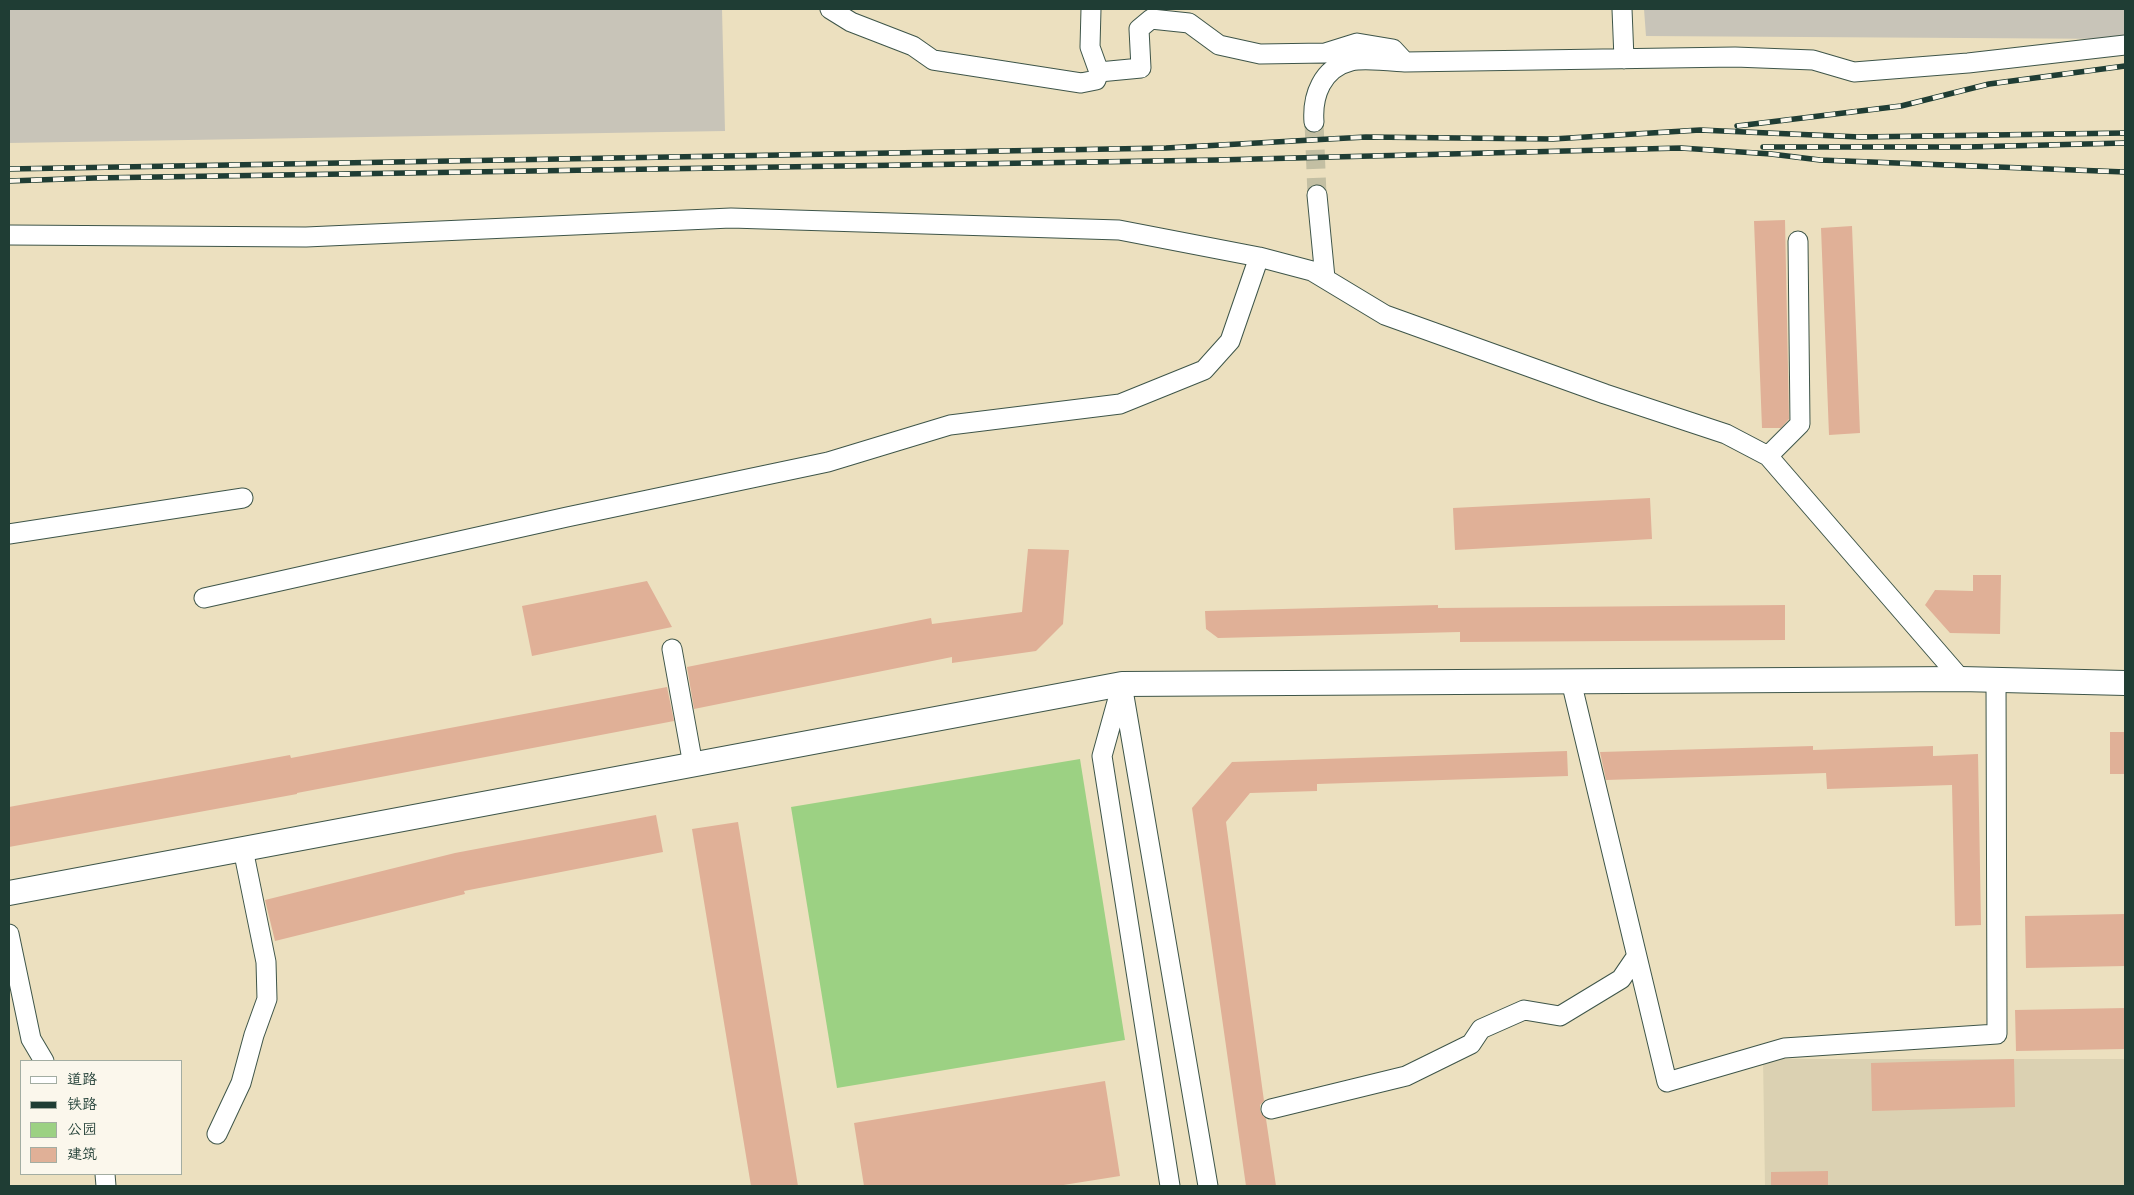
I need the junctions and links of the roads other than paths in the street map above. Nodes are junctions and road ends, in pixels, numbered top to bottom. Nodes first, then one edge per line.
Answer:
1 (830, 9) edge
2 (1091, 9) edge
3 (1622, 9) edge
4 (1151, 14) edge
5 (1172, 15) edge
6 (2125, 45) edge
7 (1624, 59) junction
8 (1405, 62) junction
9 (1099, 72) junction
10 (1314, 122) tunnel mouth
11 (1317, 195) tunnel mouth
12 (9, 235) edge
13 (1798, 241) dead end
14 (1259, 258) junction
15 (1325, 278) junction
16 (1768, 456) junction
17 (243, 498) dead end
18 (9, 534) edge
19 (204, 598) dead end
20 (672, 649) dead end
21 (1961, 678) junction
22 (1996, 680) junction
23 (1571, 681) junction
24 (2125, 683) edge
25 (1122, 684) junction
26 (693, 765) junction
27 (243, 849) junction
28 (9, 893) edge
29 (9, 934) edge
30 (1636, 957) junction
31 (43, 1060) edge
32 (1271, 1109) dead end
33 (217, 1134) dead end
34 (1170, 1186) edge
35 (1208, 1186) edge

1 - 9 street
2 - 9 street
3 - 7 street
4 - 5 street
4 - 9 street
5 - 8 street
6 - 7 street
7 - 8 street
8 - 10 street
11 - 15 street
12 - 14 street
13 - 16 street
14 - 15 street
14 - 19 street
15 - 16 street
16 - 21 street
17 - 18 street
20 - 26 street
21 - 22 main road
21 - 23 main road
22 - 24 main road
22 - 30 street
23 - 25 main road
23 - 30 street
25 - 26 main road
25 - 34 street
25 - 35 street
26 - 27 main road
27 - 28 main road
27 - 33 street
29 - 31 street
30 - 32 street

